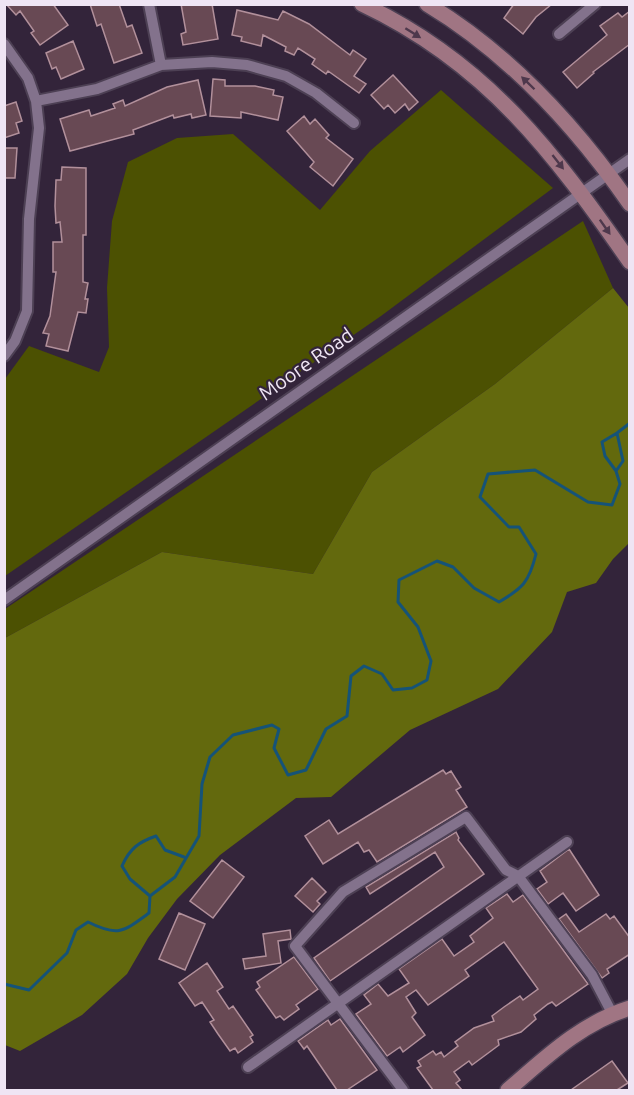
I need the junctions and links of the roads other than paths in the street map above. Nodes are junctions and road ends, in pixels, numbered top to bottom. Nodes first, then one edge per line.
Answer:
1 (149, 4) edge
2 (362, 4) edge
3 (427, 4) edge
4 (595, 4) edge
5 (559, 34) dead end
6 (4, 44) edge
7 (161, 65) junction
8 (36, 101) junction
9 (354, 123) dead end
10 (630, 159) edge
11 (608, 174) junction
12 (581, 192) junction
13 (630, 204) edge
14 (630, 262) edge
15 (4, 356) edge
16 (4, 600) edge
17 (567, 842) dead end
18 (518, 876) junction
19 (338, 1002) junction
20 (630, 1008) edge
21 (612, 1013) junction
22 (248, 1067) dead end
23 (402, 1090) edge
24 (508, 1090) edge

1 - 7 street
2 -> 12 main road
11 -> 3 main road
4 - 5 street
6 - 8 street
7 - 8 street
7 - 9 street
8 - 15 street
10 - 11 street, Moore Road
11 - 12 street, Moore Road
11 - 13 main road
12 -> 14 main road
12 - 16 street, Moore Road
17 - 18 street
18 - 19 street
18 - 19 street
18 - 21 street
19 - 22 street
19 - 23 street
20 - 21 main road
21 - 24 main road

